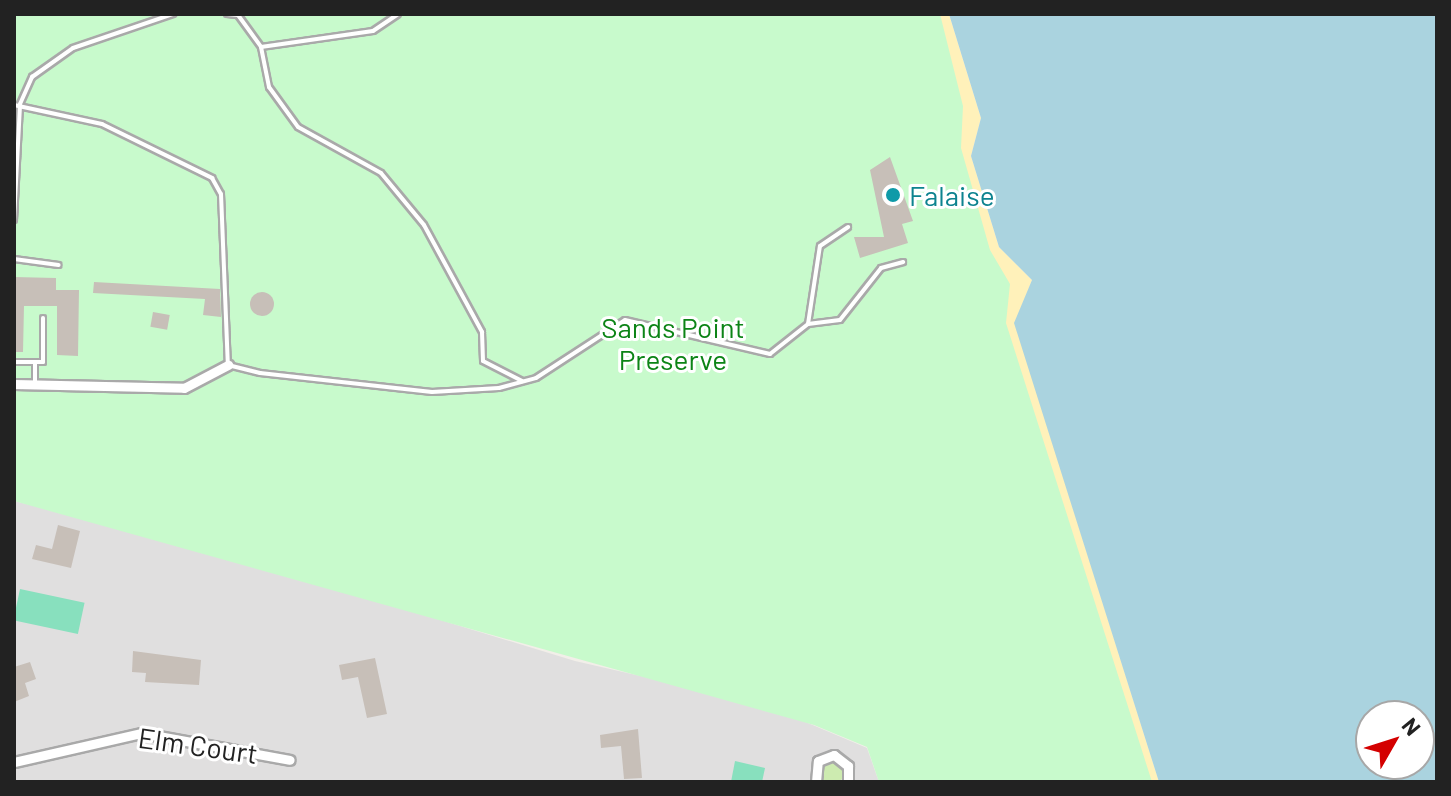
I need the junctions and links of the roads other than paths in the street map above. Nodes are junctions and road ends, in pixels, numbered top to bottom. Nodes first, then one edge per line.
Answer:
1 (173, 14) edge
2 (227, 14) edge
3 (398, 14) edge
4 (261, 47) junction
5 (17, 104) edge
6 (14, 220) edge
7 (848, 227) dead end
8 (14, 259) edge
9 (903, 262) dead end
10 (59, 265) dead end
11 (43, 318) dead end
12 (808, 324) junction
13 (14, 362) edge
14 (35, 362) junction
15 (228, 365) junction
16 (524, 381) junction
17 (14, 384) edge
18 (35, 384) junction
19 (290, 760) dead end
20 (14, 762) edge
21 (816, 782) edge
22 (848, 782) edge

1 - 5 lane
2 - 4 lane
3 - 4 lane
4 - 16 lane
5 - 6 lane
5 - 15 lane
7 - 12 lane
8 - 10 lane
9 - 12 lane
11 - 14 lane
12 - 16 lane
13 - 14 lane
14 - 18 lane
15 - 16 lane
15 - 18 street
17 - 18 street
19 - 20 street, Elm Court
21 - 22 street

